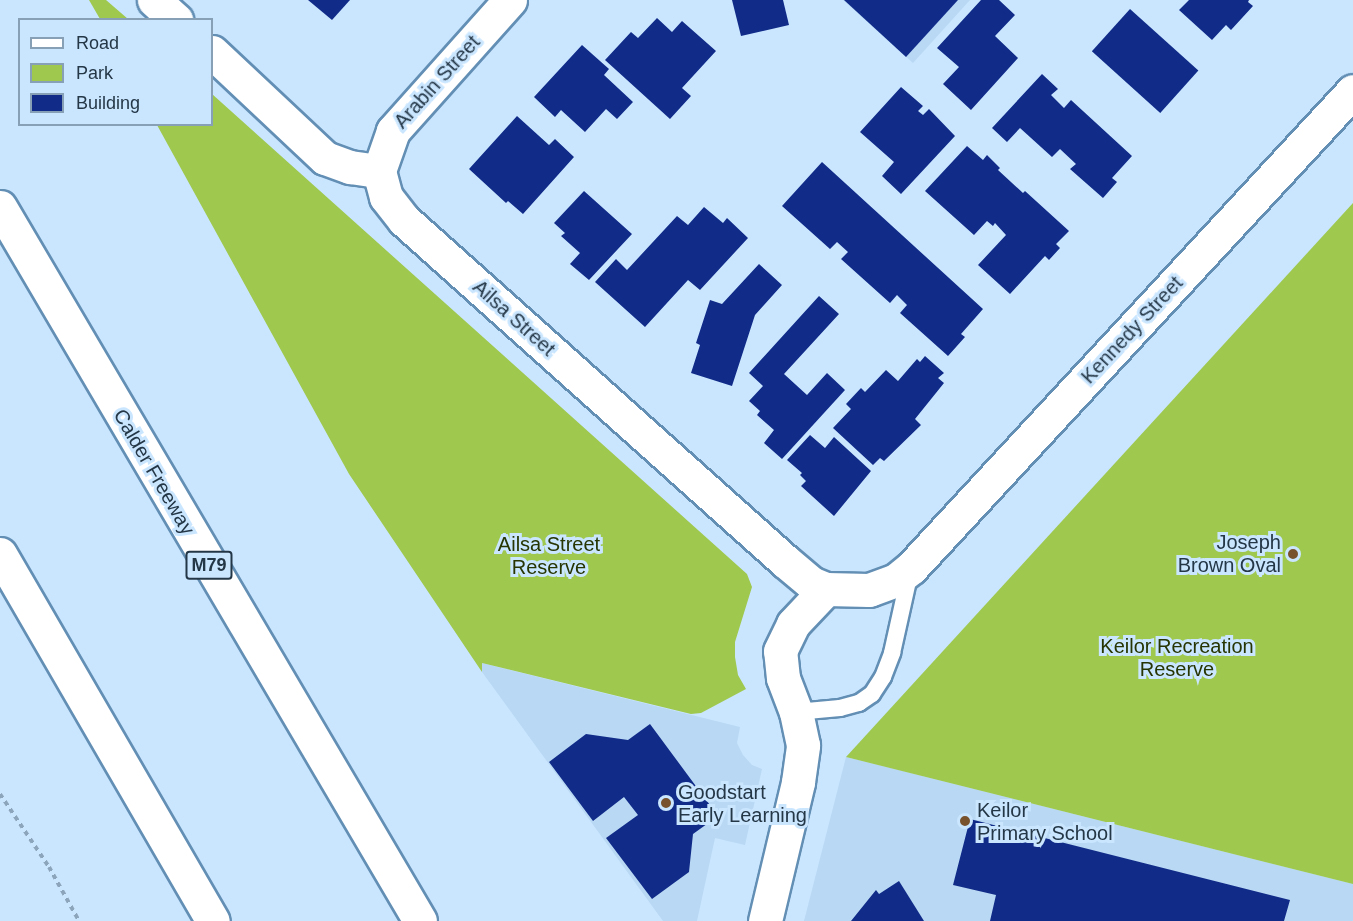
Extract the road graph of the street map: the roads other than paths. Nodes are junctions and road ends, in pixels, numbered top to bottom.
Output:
1 (154, 0) edge
2 (510, 0) edge
3 (174, 18) edge
4 (213, 53) edge
5 (1353, 91) edge
6 (379, 171) junction
7 (0, 207) edge
8 (0, 554) edge
9 (911, 568) junction
10 (826, 590) junction
11 (796, 712) junction
12 (213, 921) edge
13 (420, 921) edge
14 (765, 921) edge

1 - 3 main road
2 - 6 main road, Arabin Street
4 - 6 main road
5 - 9 main road, Kennedy Street
6 - 10 main road, Ailsa Street
7 - 13 main road, Calder Freeway / M79
8 - 12 main road
9 - 10 main road, Kennedy Street
9 - 11 lane
10 - 11 main road
11 - 14 main road

